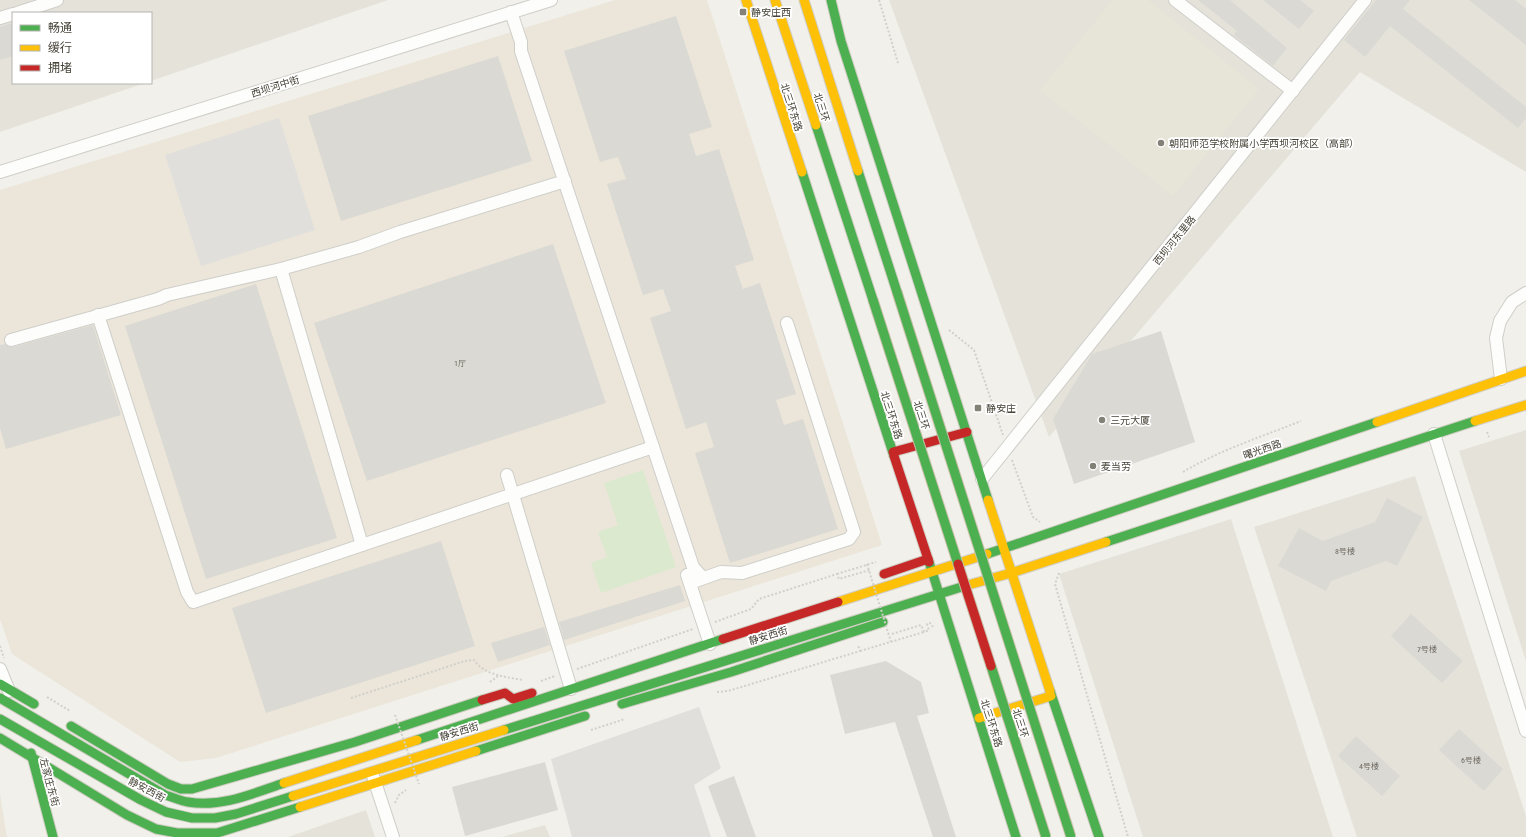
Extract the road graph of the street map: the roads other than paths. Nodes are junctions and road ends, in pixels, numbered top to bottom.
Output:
1 (57, 0) edge
2 (550, 0) edge
3 (746, 0) edge
4 (775, 0) edge
5 (804, 0) edge
6 (811, 0) edge
7 (831, 0) edge
8 (1175, 0) edge
9 (1365, 0) edge
10 (20, 12) edge
11 (511, 12) junction
12 (12, 14) edge
13 (0, 18) edge
14 (772, 19) dead end
15 (813, 30) junction
16 (793, 50) junction
17 (1292, 91) junction
18 (0, 172) edge
19 (565, 181) junction
20 (281, 269) junction
21 (1526, 293) edge
22 (98, 315) junction
23 (787, 323) dead end
24 (11, 340) dead end
25 (1526, 371) edge
26 (1501, 379) junction
27 (1526, 405) edge
28 (967, 432) junction
29 (1434, 434) junction
30 (653, 447) junction
31 (893, 452) junction
32 (507, 475) dead end
33 (982, 479) junction
34 (513, 494) junction
35 (362, 545) junction
36 (1004, 549) junction
37 (928, 559) junction
38 (931, 571) junction
39 (876, 572) road end
40 (1011, 573) junction
41 (703, 578) junction
42 (939, 593) junction
43 (889, 620) dead end
44 (707, 634) junction
45 (2, 664) edge
46 (598, 671) dead end
47 (689, 671) junction
48 (731, 672) junction
49 (569, 681) junction
50 (4, 686) edge
51 (1051, 696) junction
52 (0, 698) edge
53 (14, 705) junction
54 (615, 706) dead end
55 (42, 708) dead end
56 (592, 713) dead end
57 (978, 718) junction
58 (0, 719) edge
59 (62, 720) dead end
60 (1526, 731) edge
61 (26, 733) junction
62 (0, 738) edge
63 (32, 759) junction
64 (371, 771) junction
65 (375, 783) junction
66 (53, 837) edge
67 (393, 837) edge
68 (1016, 837) edge
69 (1046, 837) edge
70 (1071, 837) edge
71 (1099, 837) edge

1 - 10 street
2 - 11 street, 西坝河中街
3 - 31 main road, 北三环东路
4 - 16 main road, 北三环
5 - 15 main road, 北三环
6 - 15 main road
7 - 28 main road
8 - 17 street
9 - 17 street, 西坝河东里路
11 - 18 street, 西坝河中街
11 - 19 street
12 - 13 street
14 - 16 main road
15 - 70 main road, 北三环, bridge
16 - 69 main road, 北三环, bridge
17 - 33 street, 西坝河东里路
19 - 20 street
19 - 30 street
20 - 22 street
20 - 35 street
21 - 26 street
22 - 24 street
22 - 35 street
23 - 41 street
25 - 26 main road, 曙光西路
26 - 36 main road, 曙光西路
27 - 29 main road
28 - 31 main road
28 - 33 main road
29 - 40 main road
29 - 60 street
30 - 34 street
30 - 41 street
31 - 37 main road, 北三环东路
32 - 34 street
33 - 36 main road
34 - 35 street
34 - 49 street
36 - 38 main road, 曙光西路
36 - 40 main road
37 - 38 main road, 北三环东路
37 - 39 main road
38 - 42 main road, 北三环东路
38 - 44 main road, 静安西街
40 - 42 main road, 静安西街
40 - 51 main road
41 - 44 street
42 - 47 main road, 静安西街
42 - 57 main road, 北三环东路
43 - 48 main road
44 - 49 main road, 静安西街
45 - 50 street
46 - 49 main road
47 - 48 main road
47 - 64 main road, 静安西街
48 - 54 main road
49 - 53 main road, 静安西街
49 - 59 main road
50 - 53 street
50 - 55 main road
51 - 57 main road
51 - 71 main road
52 - 53 main road, 静安西街
56 - 65 main road
57 - 68 main road, 北三环东路
58 - 61 main road, 静安西街
61 - 63 main road, 左家庄东街
61 - 64 main road, 静安西街
62 - 63 main road
63 - 65 main road
63 - 66 main road, 左家庄东街
64 - 65 street
65 - 67 street

